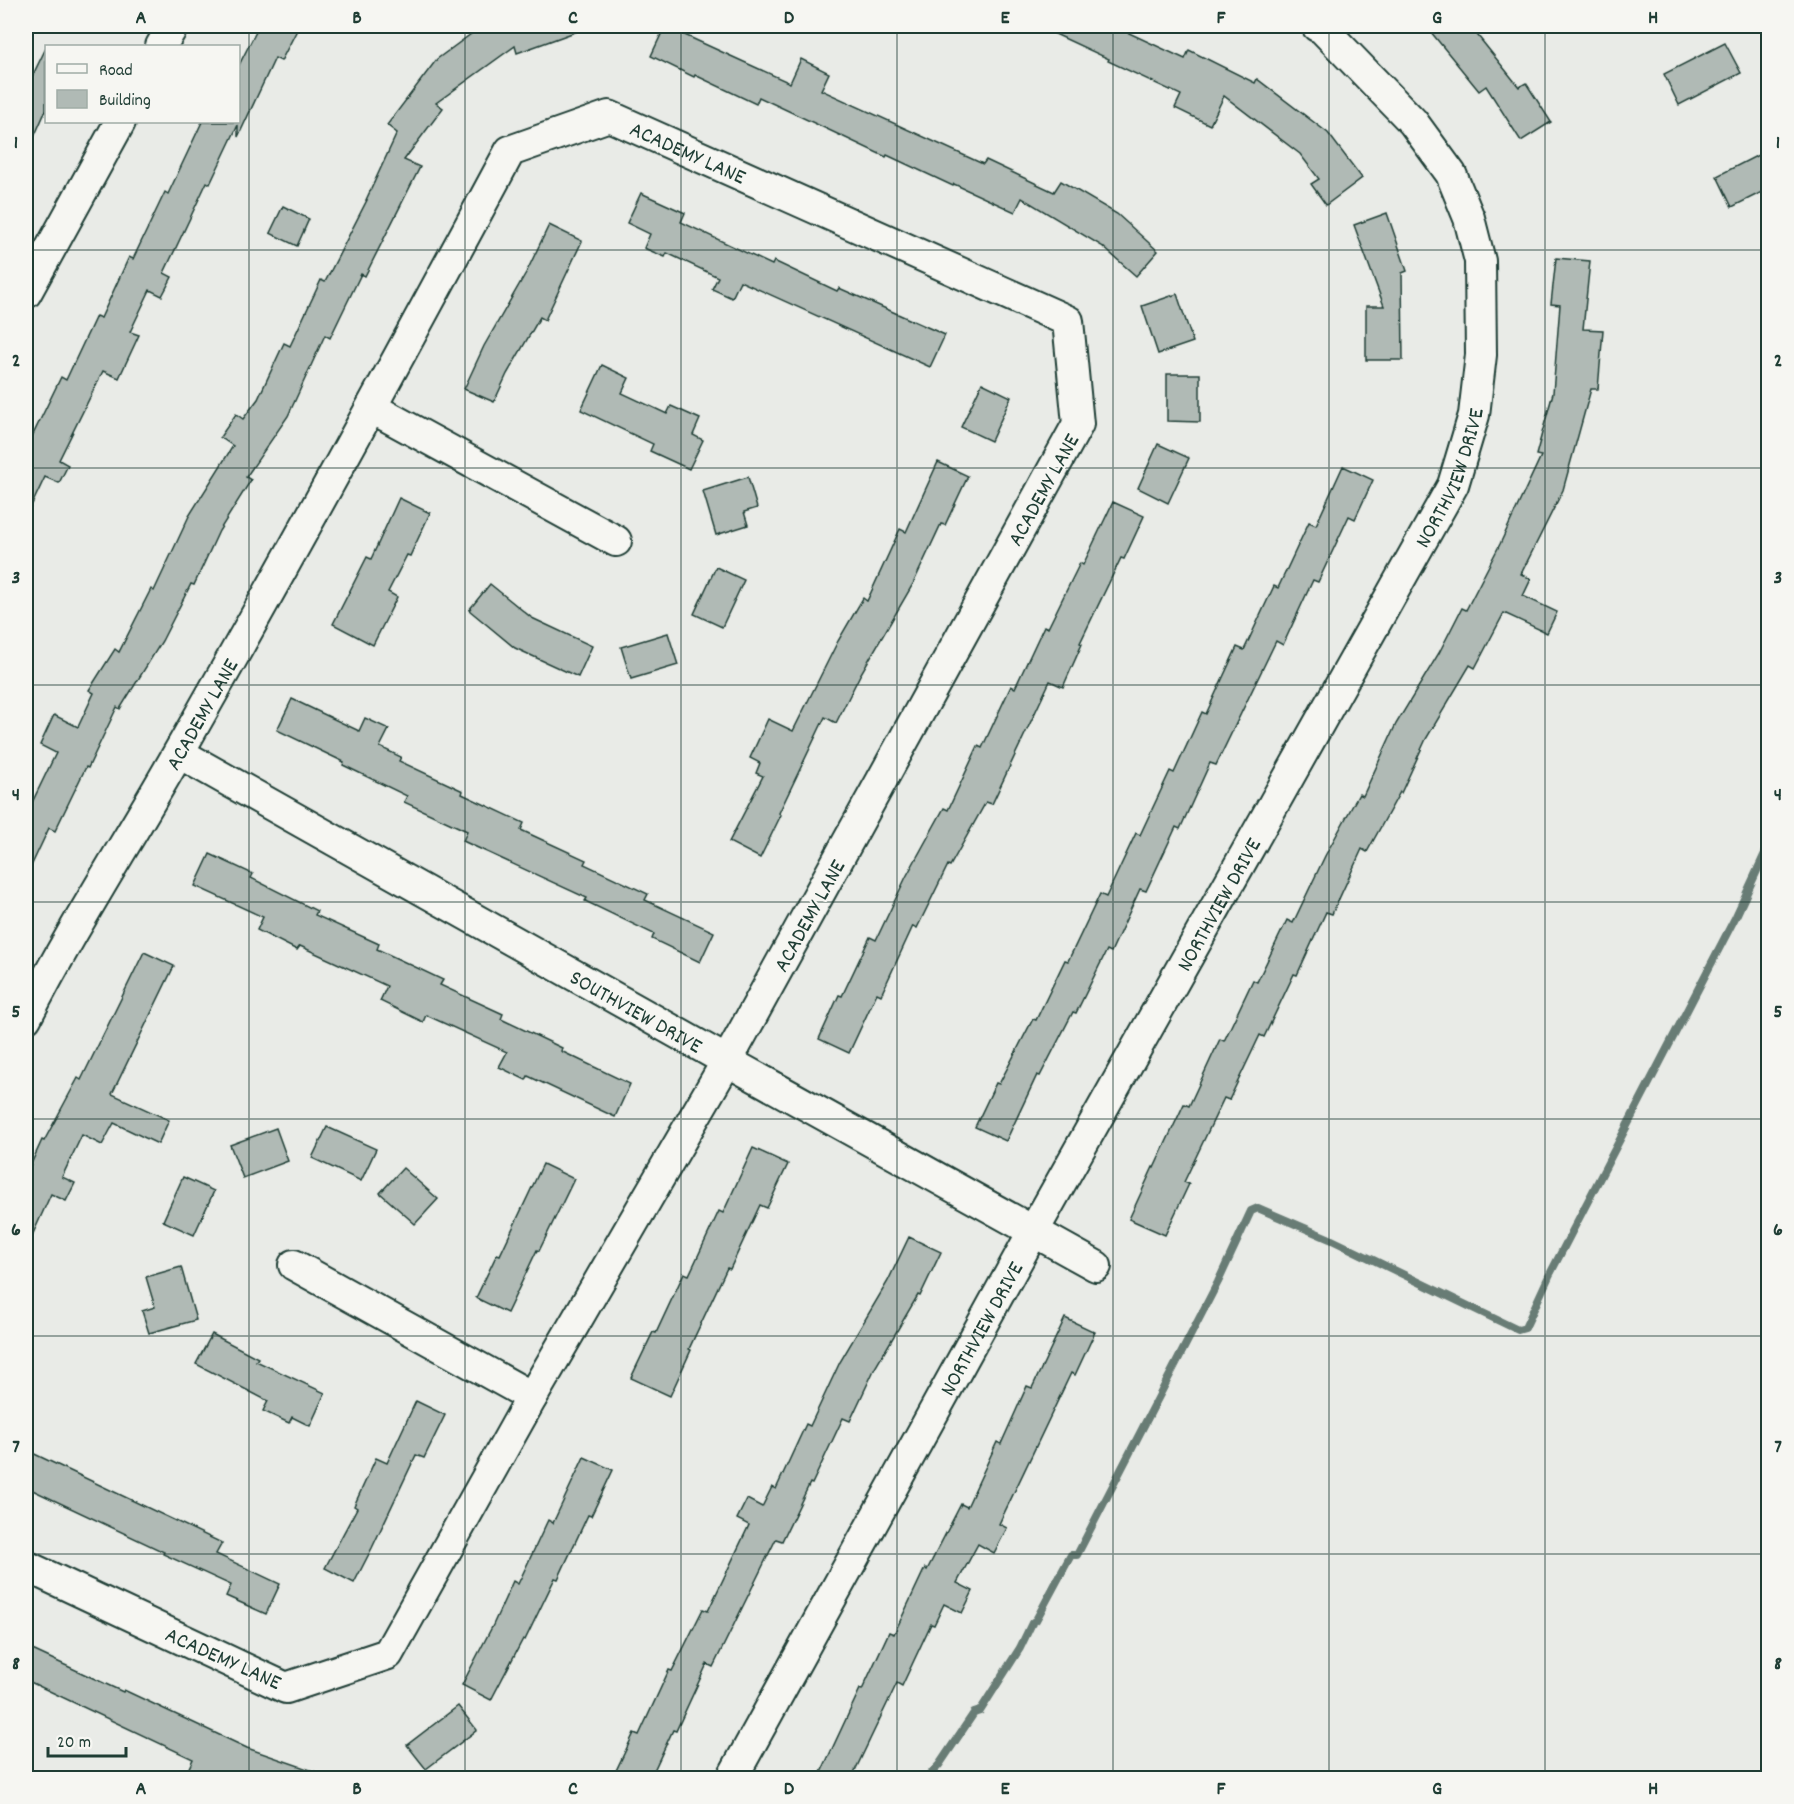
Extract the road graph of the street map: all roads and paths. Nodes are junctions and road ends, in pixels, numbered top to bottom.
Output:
1 (173, 26) edge
2 (1317, 26) edge
3 (162, 45) edge
4 (119, 123) edge
5 (26, 293) edge
6 (372, 408) junction
7 (616, 541) dead end
8 (179, 753) junction
9 (36, 969) edge
10 (26, 1018) edge
11 (727, 1061) junction
12 (1033, 1232) junction
13 (294, 1265) dead end
14 (1096, 1266) dead end
15 (532, 1397) junction
16 (26, 1566) edge
17 (732, 1779) edge

1 - 3 street
2 - 12 street, NORTHVIEW DRIVE
4 - 5 street
6 - 7 street
6 - 8 street, ACADEMY LANE
6 - 11 street, ACADEMY LANE
8 - 9 street, ACADEMY LANE
8 - 11 street, SOUTHVIEW DRIVE
9 - 10 street, ACADEMY LANE
11 - 12 street, SOUTHVIEW DRIVE
11 - 15 street, ACADEMY LANE
12 - 14 street, SOUTHVIEW DRIVE
12 - 17 street, NORTHVIEW DRIVE
13 - 15 street
15 - 16 street, ACADEMY LANE

